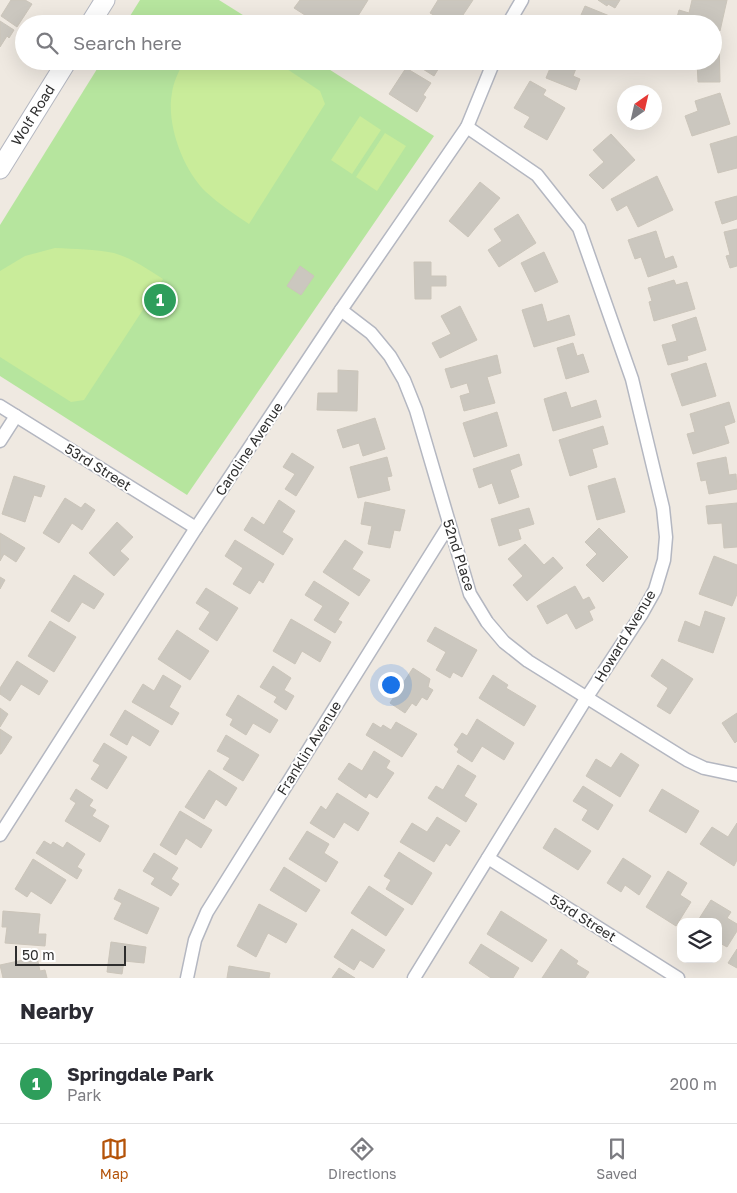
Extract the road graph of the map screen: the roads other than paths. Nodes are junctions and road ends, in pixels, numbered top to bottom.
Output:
1 (105, 0) edge
2 (522, 0) edge
3 (96, 15) edge
4 (513, 15) edge
5 (61, 70) edge
6 (490, 70) edge
7 (467, 127) junction
8 (0, 169) edge
9 (341, 310) junction
10 (0, 406) edge
11 (16, 416) junction
12 (0, 441) edge
13 (449, 525) junction
14 (196, 528) junction
15 (587, 697) junction
16 (737, 775) edge
17 (0, 835) edge
18 (488, 858) junction
19 (187, 978) edge
20 (414, 978) edge
21 (678, 978) edge

1 - 3 main road
2 - 4 street
5 - 8 main road, Wolf Road
6 - 7 street, Caroline Avenue
7 - 9 street, Caroline Avenue
7 - 15 street, Howard Avenue
9 - 13 street, 52nd Place
9 - 14 street, Caroline Avenue
10 - 11 street, 53rd Street
11 - 12 street
11 - 14 street, 53rd Street
13 - 15 street, 52nd Place
13 - 19 street, Franklin Avenue
14 - 17 street, Caroline Avenue
15 - 16 street, 52nd Place
15 - 18 street, Howard Avenue
18 - 20 street, Howard Avenue
18 - 21 street, 53rd Street

